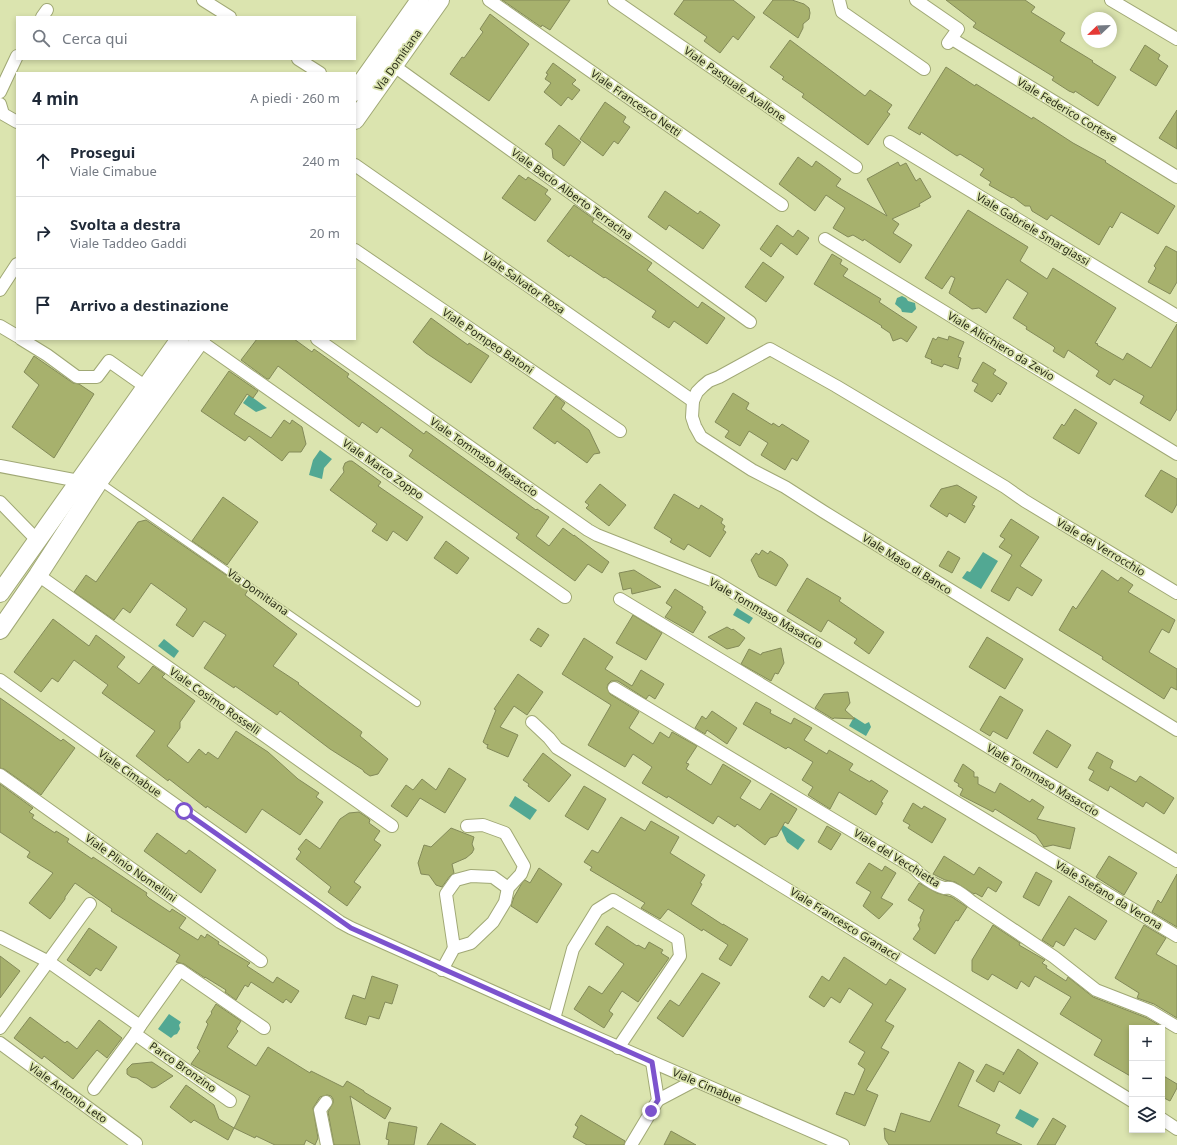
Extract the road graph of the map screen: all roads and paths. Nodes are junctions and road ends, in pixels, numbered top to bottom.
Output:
1 (203, 0) edge
2 (420, 0) edge
3 (440, 0) edge
4 (489, 0) edge
5 (614, 0) edge
6 (916, 0) edge
7 (1111, 0) edge
8 (838, 1) edge
9 (228, 16) edge
10 (1177, 39) edge
11 (16, 58) edge
12 (300, 60) edge
13 (394, 66) junction
14 (924, 69) dead end
15 (318, 72) edge
16 (356, 91) edge
17 (0, 92) edge
18 (0, 104) edge
19 (356, 119) edge
20 (16, 121) edge
21 (890, 142) dead end
22 (356, 166) edge
23 (856, 167) dead end
24 (1177, 177) edge
25 (782, 205) dead end
26 (825, 238) dead end
27 (356, 251) edge
28 (16, 266) edge
29 (0, 290) edge
30 (1177, 316) edge
31 (750, 322) dead end
32 (0, 326) edge
33 (16, 335) edge
34 (23, 340) edge
35 (179, 340) edge
36 (201, 340) edge
37 (318, 340) edge
38 (146, 387) junction
39 (693, 401) junction
40 (620, 431) dead end
41 (1177, 454) edge
42 (0, 466) edge
43 (79, 481) junction
44 (99, 482) junction
45 (0, 502) edge
46 (37, 540) junction
47 (38, 575) junction
48 (2, 587) edge
49 (1177, 593) edge
50 (566, 597) dead end
51 (620, 599) dead end
52 (0, 630) edge
53 (0, 680) edge
54 (614, 688) dead end
55 (417, 703) dead end
56 (532, 722) dead end
57 (1177, 730) edge
58 (0, 775) edge
59 (392, 826) dead end
60 (467, 826) dead end
61 (1177, 861) edge
62 (508, 888) junction
63 (90, 904) dead end
64 (1177, 936) edge
65 (0, 937) edge
66 (454, 948) junction
67 (261, 961) dead end
68 (49, 962) junction
69 (442, 970) junction
70 (554, 1019) junction
71 (1177, 1027) edge
72 (0, 1028) edge
73 (264, 1028) dead end
74 (137, 1030) junction
75 (0, 1043) edge
76 (618, 1048) junction
77 (652, 1062) junction
78 (694, 1081) junction
79 (94, 1089) dead end
80 (1129, 1099) edge
81 (658, 1100) junction
82 (230, 1101) dead end
83 (326, 1102) dead end
84 (1165, 1121) edge
85 (1177, 1129) edge
86 (828, 1142) edge
87 (136, 1143) dead end
88 (327, 1145) edge
89 (631, 1145) edge
90 (843, 1145) edge

1 - 9 street
2 - 16 main road, Via Domitiana
3 - 13 main road, Via Domitiana
4 - 25 street, Viale Francesco Netti
5 - 23 street, Viale Pasquale Avallone
6 - 24 street, Viale Federico Cortese
7 - 10 street
8 - 14 street
11 - 17 street
12 - 15 street
13 - 19 main road, Via Domitiana
13 - 31 street, Viale Bacio Alberto Terracina
18 - 20 street
21 - 30 street, Viale Gabriele Smargiassi
22 - 39 street, Viale Salvator Rosa
26 - 41 street, Viale Altichiero da Zevio
27 - 40 street, Viale Pompeo Batoni
28 - 29 street
32 - 33 street
34 - 38 street
35 - 38 main road
36 - 44 main road
36 - 50 street, Viale Marco Zoppo
37 - 61 street, Viale Tommaso Masaccio
38 - 43 main road
39 - 49 street, Viale del Verrocchio
39 - 57 street, Viale Maso di Banco
42 - 43 street
43 - 46 main road
44 - 47 main road
44 - 55 lane, Via Domitiana
45 - 46 street
46 - 48 main road
47 - 52 main road
47 - 59 street, Viale Cosimo Rosselli
51 - 64 street, Viale Stefano da Verona
53 - 69 street, Viale Cimabue
54 - 71 street, Viale del Vecchietta
56 - 80 street, Viale Francesco Granacci
58 - 67 street, Viale Plinio Nomellini
60 - 62 street
62 - 66 street
62 - 66 street
63 - 68 street
65 - 68 street, Parco Bronzino
66 - 69 street
68 - 72 street
68 - 74 street, Parco Bronzino
69 - 70 street, Viale Cimabue
70 - 76 street, Viale Cimabue
70 - 76 street
73 - 74 street
74 - 79 street
74 - 82 street, Parco Bronzino
75 - 87 street, Viale Antonio Leto
76 - 77 street, Viale Cimabue
77 - 78 street, Viale Cimabue
77 - 81 street
78 - 81 street
78 - 86 street, Viale Cimabue
81 - 89 street
83 - 88 street
84 - 85 street
86 - 90 street, Viale Cimabue

